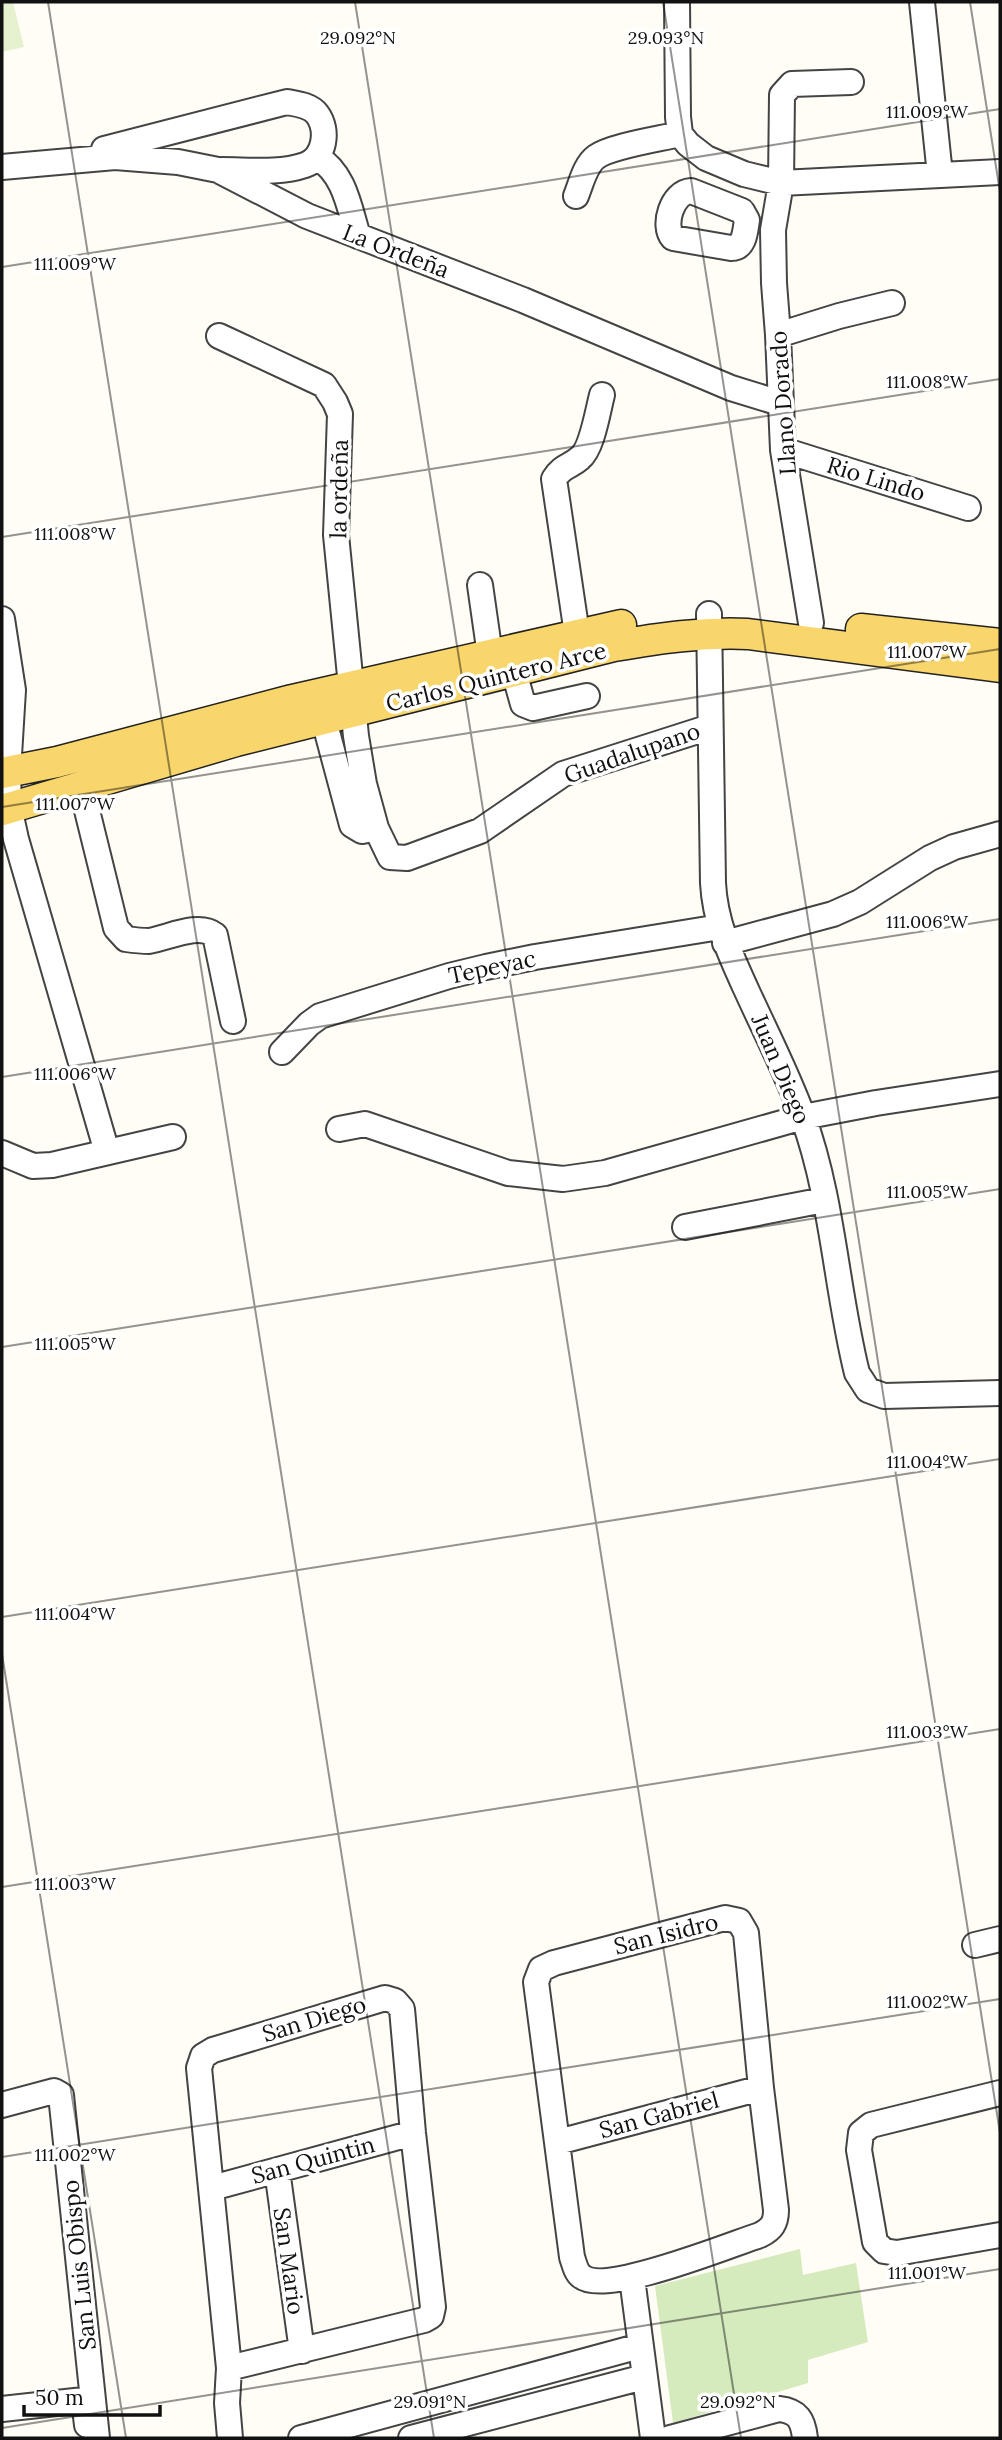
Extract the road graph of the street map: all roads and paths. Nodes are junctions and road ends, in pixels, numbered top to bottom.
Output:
1 (677, 2) edge
2 (922, 2) edge
3 (851, 82) dead end
4 (680, 134) junction
5 (317, 158) junction
6 (51, 162) junction
7 (2, 167) edge
8 (218, 170) junction
9 (1000, 172) edge
10 (940, 175) junction
11 (781, 183) junction
12 (576, 196) dead end
13 (746, 226) dead end
14 (773, 230) junction
15 (358, 236) junction
16 (891, 303) dead end
17 (778, 335) junction
18 (219, 336) dead end
19 (602, 395) dead end
20 (780, 403) junction
21 (783, 450) junction
22 (968, 508) dead end
23 (480, 585) dead end
24 (2, 619) edge
25 (811, 623) junction
26 (709, 624) junction
27 (577, 634) junction
28 (1000, 644) edge
29 (490, 654) junction
30 (1000, 661) edge
31 (1000, 666) edge
32 (514, 672) junction
33 (587, 696) dead end
34 (338, 703) junction
35 (710, 727) junction
36 (5, 773) edge
37 (81, 786) junction
38 (5, 808) edge
39 (376, 828) joint
40 (1000, 834) edge
41 (722, 935) junction
42 (233, 1021) dead end
43 (282, 1052) dead end
44 (1000, 1084) edge
45 (803, 1117) junction
46 (339, 1129) dead end
47 (173, 1138) dead end
48 (107, 1152) junction
49 (2, 1153) edge
50 (824, 1200) junction
51 (685, 1227) dead end
52 (1000, 1394) edge
53 (1000, 1939) edge
54 (975, 1945) dead end
55 (761, 2088) junction
56 (1000, 2093) edge
57 (2, 2105) edge
58 (413, 2133) junction
59 (558, 2141) junction
60 (277, 2170) junction
61 (212, 2188) junction
62 (1000, 2235) edge
63 (632, 2278) junction
64 (640, 2346) junction
65 (302, 2351) junction
66 (235, 2367) junction
67 (543, 2372) junction
68 (644, 2377) junction
69 (550, 2402) junction
70 (2, 2409) edge
71 (89, 2438) edge
72 (97, 2438) edge
73 (230, 2438) edge
74 (242, 2438) edge
75 (301, 2438) edge
76 (411, 2438) edge
77 (653, 2438) edge
78 (670, 2438) edge
79 (805, 2438) edge

1 - 4 street
2 - 10 street
3 - 11 street, Llano Dorado
4 - 11 street
4 - 12 street
5 - 6 street
5 - 8 street
5 - 15 street
6 - 7 street, La Ordeña
6 - 8 street, La Ordeña
8 - 15 street, La Ordeña
9 - 10 street
10 - 11 street
11 - 14 street, Llano Dorado
13 - 14 street
14 - 17 street, Llano Dorado
15 - 20 street, La Ordeña
16 - 17 street
17 - 20 street, Llano Dorado
18 - 34 street, la ordeña
19 - 27 street
20 - 21 street, Llano Dorado
21 - 22 street, Rio Lindo
21 - 25 street, Llano Dorado
23 - 29 street
24 - 36 street
25 - 26 main road, Carlos Quintero Arce
25 - 28 main road, Carlos Quintero Arce
26 - 27 main road, Carlos Quintero Arce
26 - 31 main road, Carlos Quintero Arce
26 - 32 main road, Carlos Quintero Arce
26 - 35 street, Juan Diego
27 - 29 main road, Carlos Quintero Arce
29 - 34 main road, Carlos Quintero Arce
30 - 31 main road
32 - 33 street
32 - 34 main road, Carlos Quintero Arce
34 - 36 main road, Carlos Quintero Arce
34 - 37 main road, Carlos Quintero Arce
34 - 39 street, la ordeña
35 - 39 street, Guadalupano
35 - 41 street, Juan Diego
36 - 38 street
37 - 38 main road, Carlos Quintero Arce
37 - 42 street
38 - 48 street
40 - 41 street, Tepeyac
41 - 43 street, Tepeyac
41 - 45 street, Juan Diego
44 - 45 street
45 - 46 street
45 - 50 street, Juan Diego
47 - 48 street
48 - 49 street
50 - 51 street
50 - 52 street, Juan Diego
53 - 54 street
55 - 59 street, San Gabriel
55 - 59 street, San Isidro
55 - 63 street, San Isidro
56 - 62 street
57 - 72 street, San Luis Obispo
58 - 60 street, San Quintin
58 - 61 street, San Diego
58 - 65 street, San Diego
59 - 63 street, San Isidro
60 - 61 street, San Quintin
60 - 65 street, San Mario
61 - 66 street, San Diego
63 - 64 street
64 - 67 street
64 - 68 street
65 - 66 street, San Diego
66 - 73 street, San Diego
66 - 74 street, San Diego
67 - 69 street
67 - 75 street
68 - 69 street
68 - 77 street
69 - 76 street
70 - 71 street
78 - 79 street

